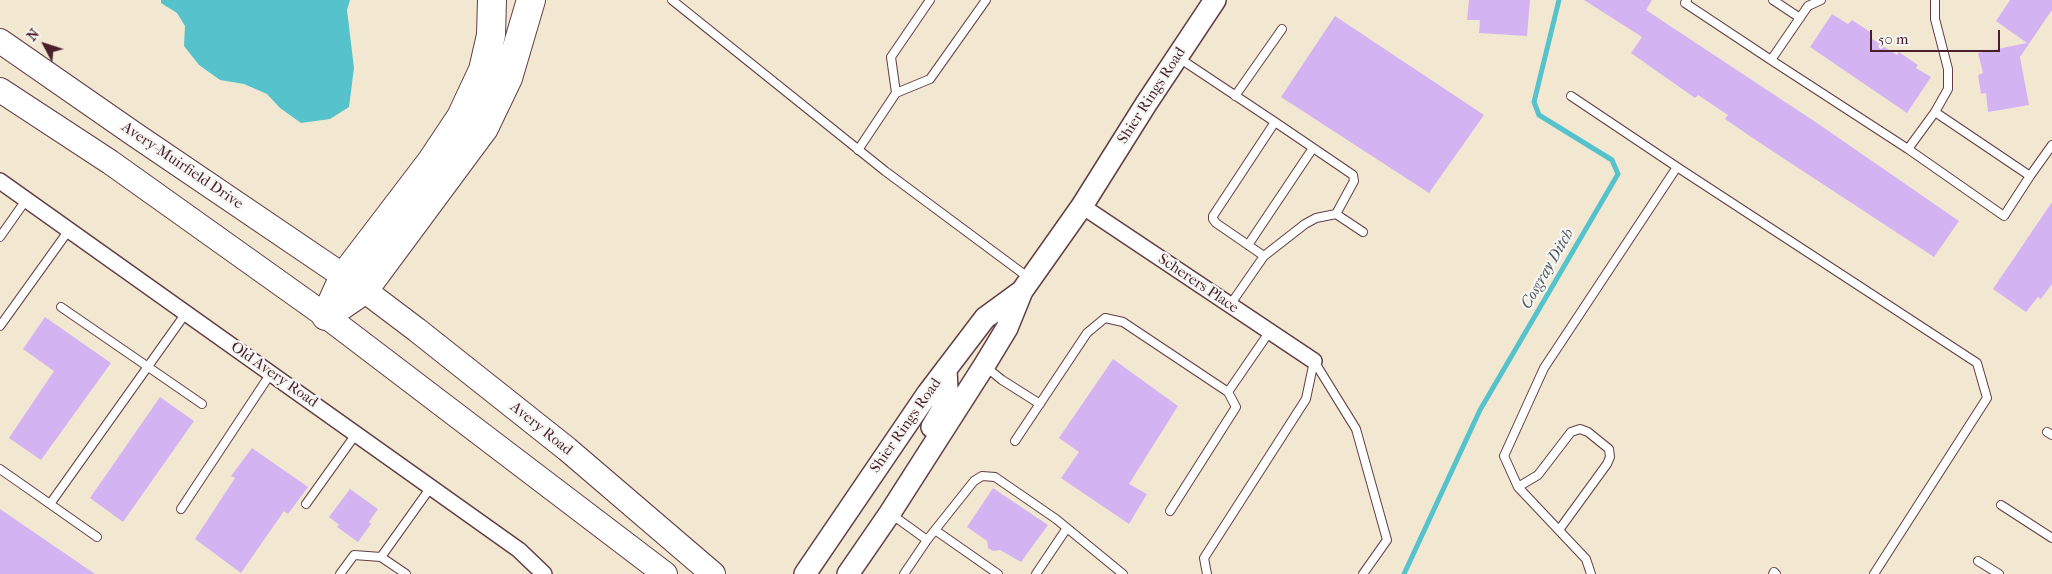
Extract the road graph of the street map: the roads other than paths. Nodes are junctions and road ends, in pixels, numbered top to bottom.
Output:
1 (492, 0) edge
2 (531, 0) edge
3 (672, 0) edge
4 (930, 0) edge
5 (986, 0) edge
6 (1215, 0) edge
7 (1687, 0) edge
8 (1772, 0) edge
9 (1821, 0) edge
10 (1935, 0) edge
11 (1800, 18) junction
12 (1282, 29) dead end
13 (0, 41) edge
14 (1177, 57) junction
15 (1771, 60) junction
16 (1, 91) edge
17 (896, 93) junction
18 (1235, 96) junction
19 (1571, 96) dead end
20 (1935, 112) junction
21 (1274, 122) junction
22 (2052, 145) edge
23 (1313, 148) junction
24 (1908, 149) junction
25 (858, 150) junction
26 (1677, 167) junction
27 (2030, 176) junction
28 (0, 181) edge
29 (26, 200) junction
30 (1082, 206) junction
31 (1336, 214) junction
32 (69, 230) junction
33 (1363, 232) dead end
34 (0, 236) edge
35 (1248, 245) junction
36 (1264, 256) junction
37 (354, 283) junction
38 (1027, 285) junction
39 (1230, 305) junction
40 (61, 307) dead end
41 (186, 313) junction
42 (326, 316) junction
43 (0, 326) edge
44 (1270, 332) junction
45 (1314, 361) junction
46 (984, 366) junction
47 (148, 367) junction
48 (946, 369) junction
49 (271, 373) junction
50 (1228, 392) junction
51 (202, 404) dead end
52 (1040, 404) junction
53 (356, 434) junction
54 (1015, 441) dead end
55 (0, 469) edge
56 (431, 487) junction
57 (1518, 488) junction
58 (50, 504) junction
59 (306, 504) dead end
60 (2000, 505) dead end
61 (180, 509) dead end
62 (886, 511) junction
63 (1170, 511) dead end
64 (1067, 528) junction
65 (935, 530) junction
66 (1559, 530) junction
67 (97, 537) dead end
68 (2052, 538) edge
69 (927, 540) junction
70 (381, 557) junction
71 (1978, 561) dead end
72 (394, 566) junction
73 (340, 574) edge
74 (388, 574) edge
75 (406, 574) edge
76 (544, 574) edge
77 (665, 574) edge
78 (713, 574) edge
79 (805, 574) edge
80 (837, 574) edge
81 (848, 574) edge
82 (904, 574) edge
83 (998, 574) edge
84 (1036, 574) edge
85 (1123, 574) edge
86 (1207, 574) edge
87 (1364, 574) edge
88 (1591, 574) edge
89 (1874, 574) edge
90 (1999, 574) edge

1 - 37 highway
2 - 37 highway
3 - 25 lane
4 - 17 lane
5 - 17 lane
6 - 14 main road, Shier Rings Road
7 - 15 lane
8 - 11 lane
9 - 11 lane
10 - 20 lane
11 - 15 lane
12 - 18 lane
13 - 37 main road, Avery-Muirfield Drive
14 - 18 lane
14 - 30 main road, Shier Rings Road
15 - 24 lane
16 - 42 main road
17 - 25 lane
18 - 21 lane
19 - 26 lane
20 - 24 lane
20 - 27 lane
21 - 23 lane
21 - 35 lane
22 - 27 lane
23 - 31 lane
23 - 35 lane
24 - 27 lane
25 - 38 lane
26 - 57 lane
26 - 89 lane
28 - 29 street, Old Avery Road
29 - 32 street, Old Avery Road
29 - 34 lane
30 - 38 main road, Shier Rings Road
30 - 39 street, Scherers Place
31 - 33 lane
31 - 36 lane
32 - 41 street, Old Avery Road
32 - 43 lane
35 - 36 lane
36 - 39 lane
37 - 42 highway
37 - 78 main road, Avery Road
38 - 46 main road, Shier Rings Road
38 - 48 main road, Shier Rings Road
39 - 44 street, Scherers Place
40 - 47 lane
41 - 47 lane
41 - 49 street, Old Avery Road
42 - 77 main road
44 - 45 street, Scherers Place
44 - 50 lane
45 - 86 lane
45 - 87 lane
46 - 52 lane
46 - 62 main road, Shier Rings Road
47 - 51 lane
47 - 58 lane
48 - 62 main road
48 - 79 main road, Shier Rings Road
49 - 53 street, Old Avery Road
49 - 61 lane
50 - 52 lane
50 - 63 lane
52 - 54 lane
53 - 56 street, Old Avery Road
53 - 59 lane
55 - 58 lane
56 - 70 lane
56 - 76 street, Old Avery Road
57 - 66 lane
57 - 66 lane
58 - 67 lane
60 - 68 lane
62 - 69 lane
62 - 80 main road
62 - 81 main road, Shier Rings Road
64 - 65 lane
64 - 84 lane
64 - 85 lane
65 - 69 lane
65 - 83 lane
66 - 88 lane
69 - 82 lane
70 - 72 lane
70 - 73 lane
71 - 90 lane
72 - 74 lane
72 - 75 lane

